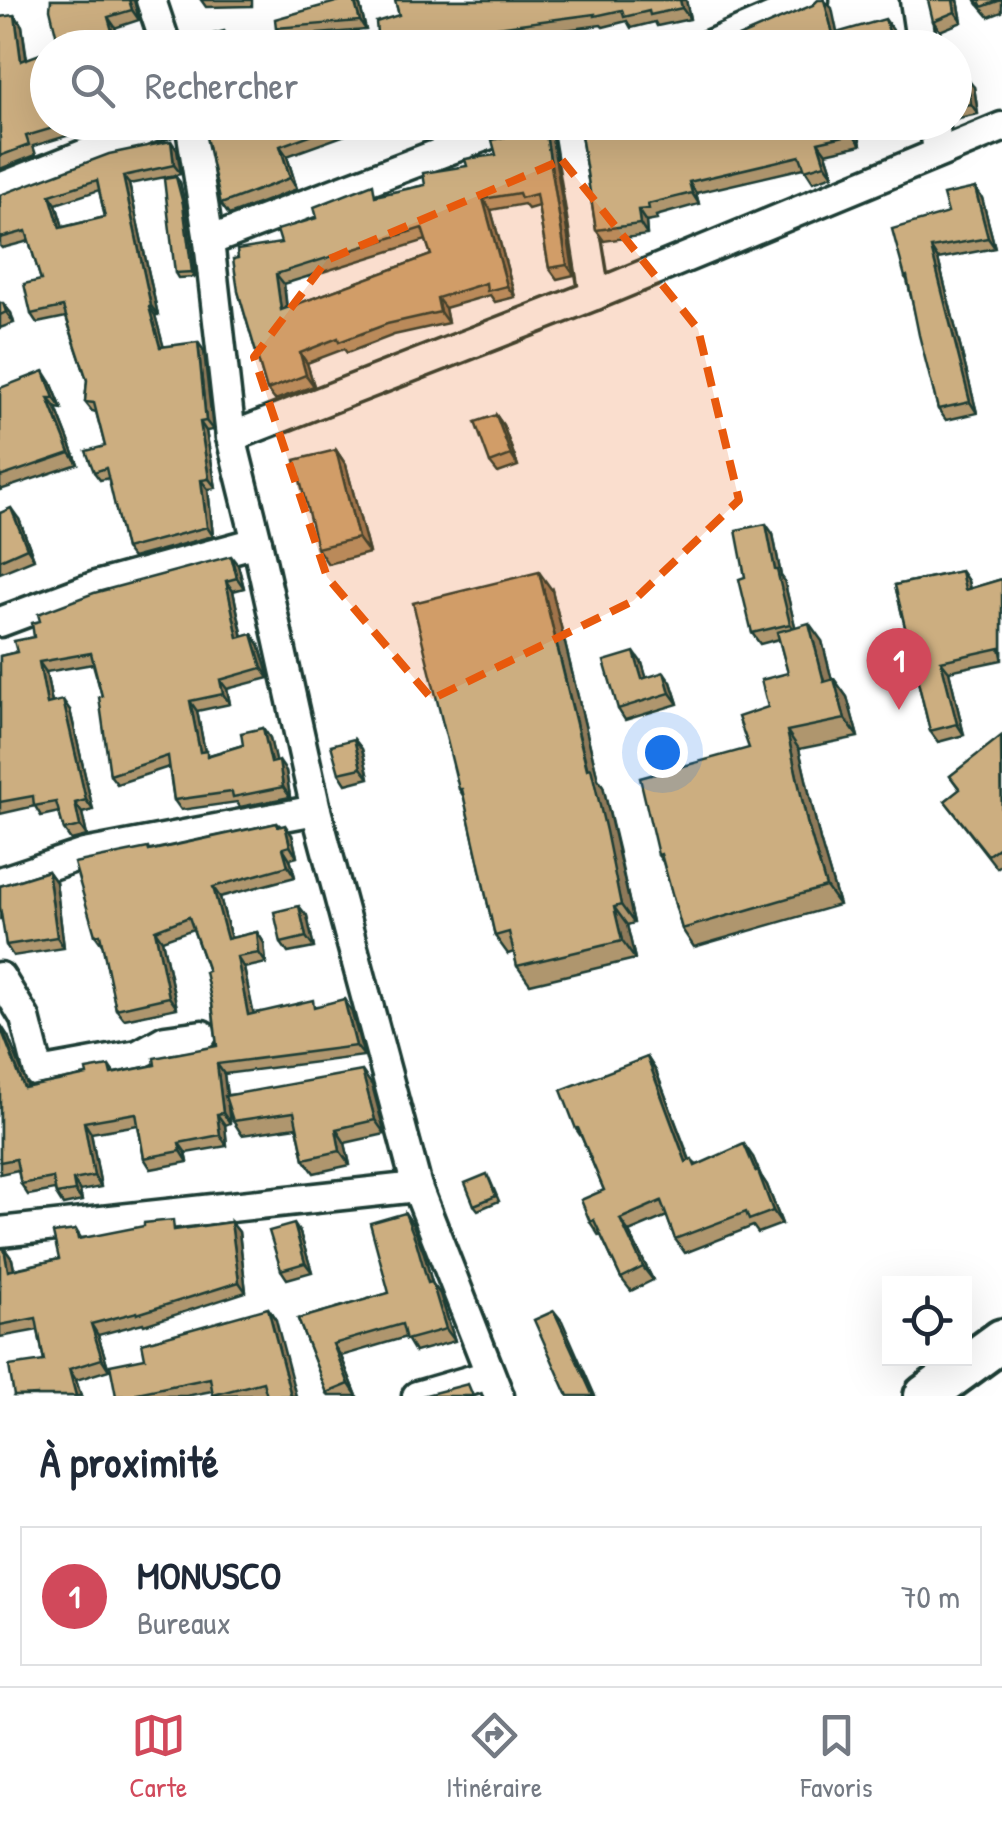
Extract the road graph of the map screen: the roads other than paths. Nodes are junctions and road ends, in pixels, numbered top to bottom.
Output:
1 (151, 0) edge
2 (814, 0) edge
3 (915, 0) edge
4 (161, 30) edge
5 (744, 30) edge
6 (919, 30) edge
7 (1002, 127) edge
8 (972, 139) edge
9 (121, 140) edge
10 (193, 140) edge
11 (475, 140) edge
12 (570, 140) edge
13 (936, 140) edge
14 (969, 140) edge
15 (938, 152) junction
16 (0, 188) edge
17 (209, 241) junction
18 (595, 295) junction
19 (231, 437) junction
20 (258, 542) junction
21 (0, 622) edge
22 (316, 810) junction
23 (0, 882) edge
24 (0, 976) edge
25 (202, 1035) dead end
26 (417, 1186) junction
27 (0, 1232) edge
28 (1002, 1340) edge
29 (494, 1386) edge
30 (417, 1396) edge
31 (926, 1396) edge

1 - 4 street
2 - 5 street
3 - 6 street
7 - 8 street
9 - 16 street
10 - 17 street
11 - 17 street
12 - 18 street
13 - 15 street
14 - 15 street
15 - 18 street
17 - 19 street
18 - 19 street
19 - 20 street
20 - 21 street
20 - 22 street
22 - 23 street
22 - 26 street
24 - 25 street
26 - 27 street
26 - 29 street
28 - 31 main road
29 - 30 street

